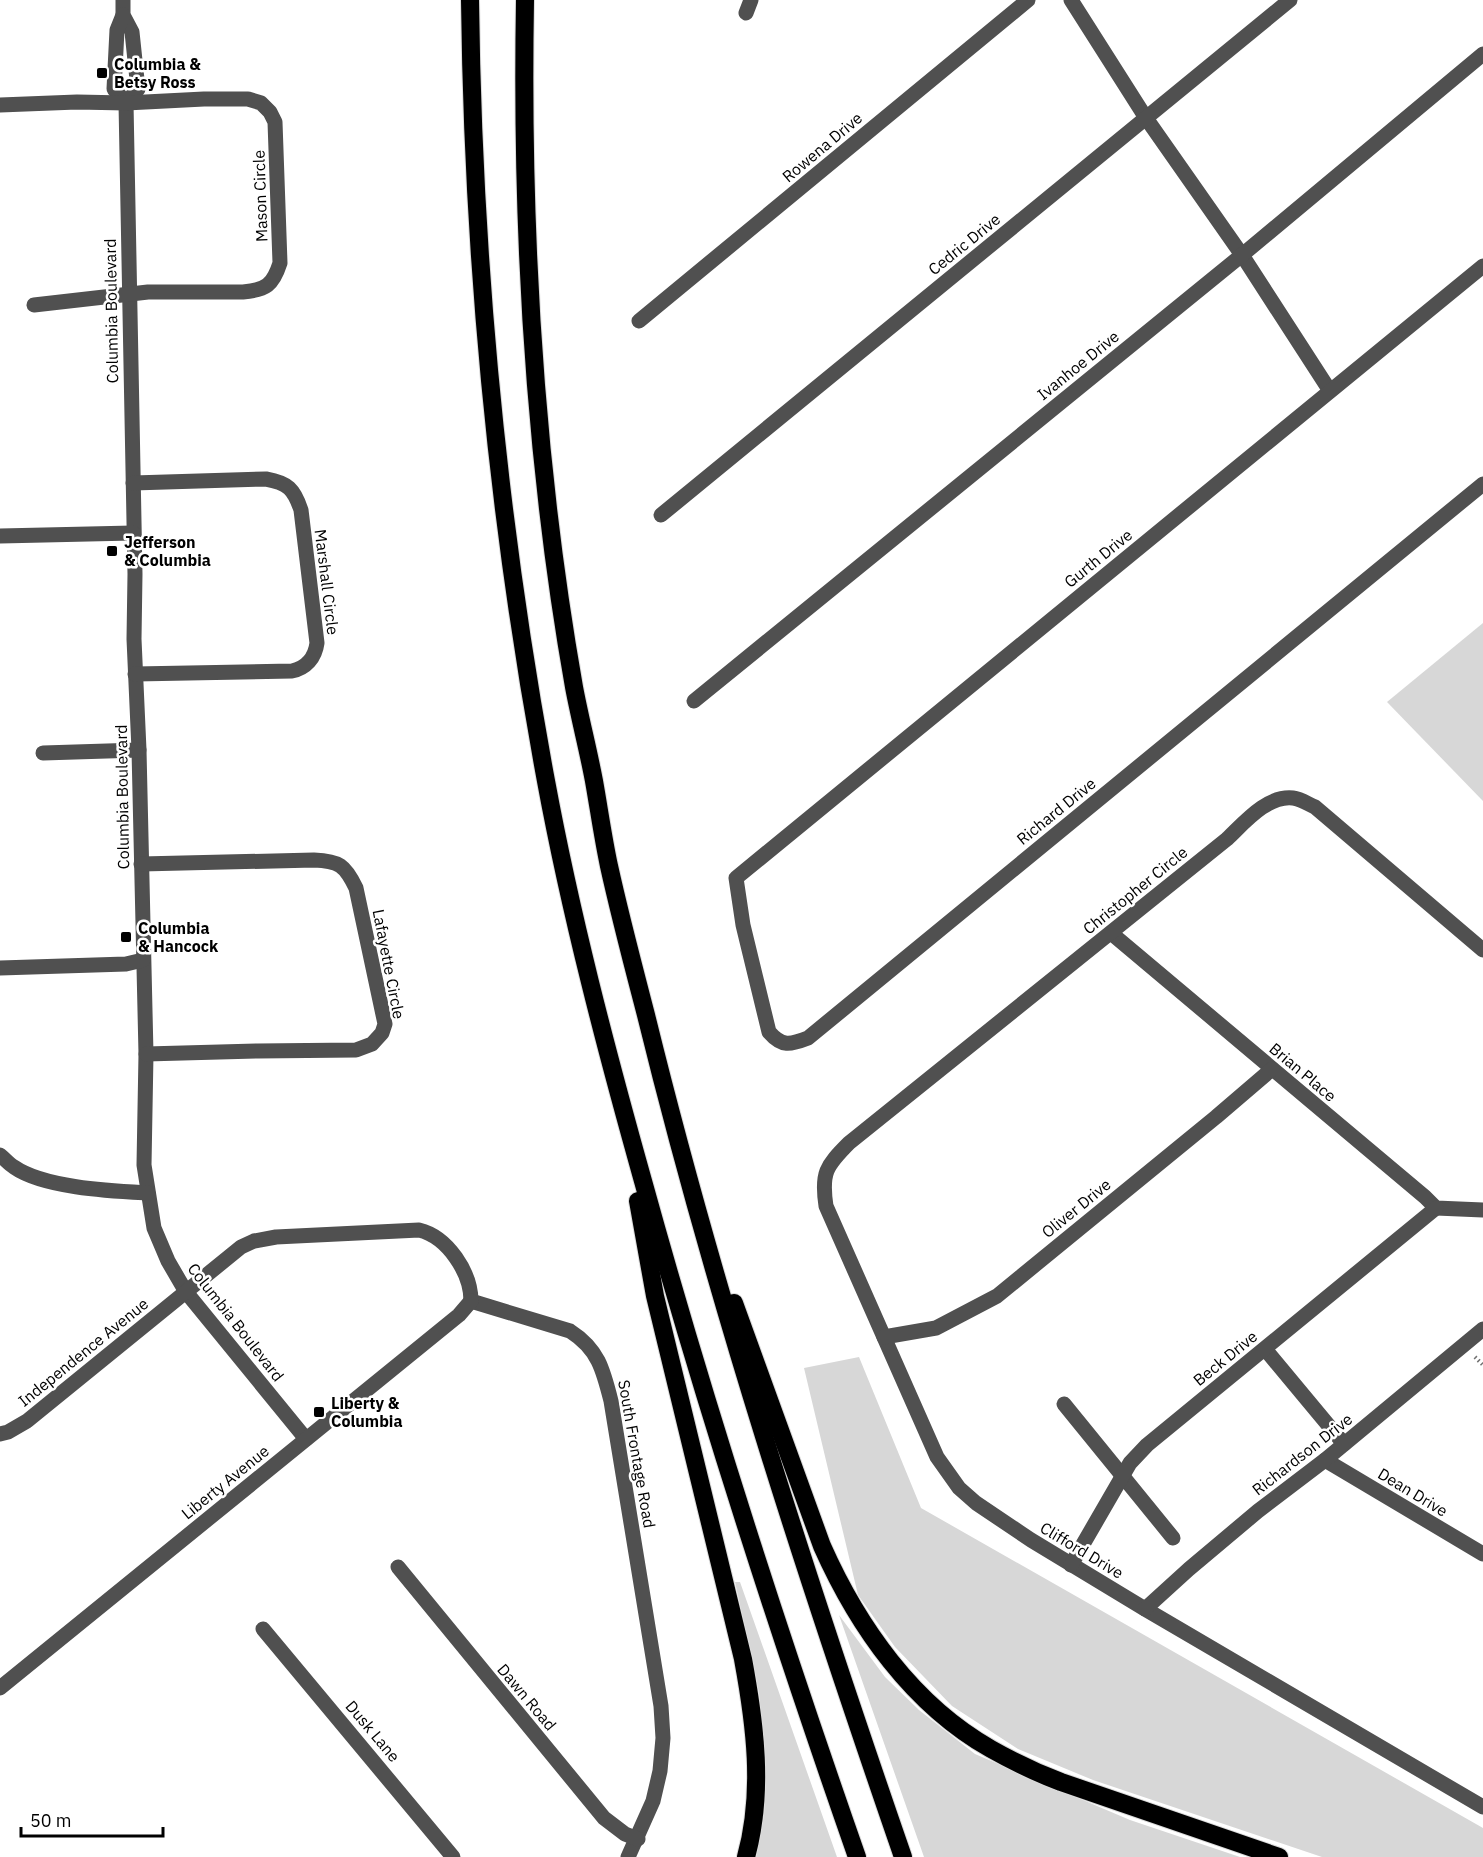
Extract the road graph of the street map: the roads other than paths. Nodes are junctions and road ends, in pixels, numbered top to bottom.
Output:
1 (470, 0) edge
2 (525, 0) edge
3 (1028, 0) edge
4 (1071, 0) edge
5 (1290, 0) edge
6 (123, 8) edge
7 (1483, 54) edge
8 (126, 103) junction
9 (0, 105) edge
10 (1146, 118) junction
11 (1242, 255) junction
12 (1483, 266) edge
13 (130, 295) junction
14 (34, 305) dead end
15 (639, 321) dead end
16 (1330, 391) junction
17 (133, 483) junction
18 (1483, 484) edge
19 (661, 515) dead end
20 (133, 533) junction
21 (0, 536) edge
22 (135, 674) junction
23 (694, 701) dead end
24 (139, 750) junction
25 (43, 753) dead end
26 (141, 864) junction
27 (736, 878) joint
28 (1111, 933) junction
29 (1483, 950) edge
30 (143, 960) junction
31 (0, 968) edge
32 (146, 1054) junction
33 (1272, 1069) junction
34 (625, 1116) junction
35 (678, 1148) junction
36 (0, 1155) edge
37 (825, 1180) joint
38 (148, 1193) junction
39 (1436, 1208) junction
40 (1483, 1210) edge
41 (186, 1292) junction
42 (471, 1301) junction
43 (1483, 1329) edge
44 (884, 1337) junction
45 (1265, 1348) junction
46 (1064, 1404) dead end
47 (0, 1434) edge
48 (306, 1439) junction
49 (1344, 1444) junction
50 (1325, 1460) junction
51 (1122, 1476) junction
52 (1173, 1538) dead end
53 (1483, 1554) edge
54 (1071, 1565) junction
55 (398, 1568) dead end
56 (1145, 1609) junction
57 (263, 1629) dead end
58 (0, 1688) edge
59 (1483, 1806) edge
60 (638, 1839) junction
61 (453, 1857) edge
62 (628, 1857) edge
63 (746, 1857) edge
64 (857, 1857) edge
65 (903, 1857) edge
66 (1279, 1857) edge

1 - 34 highway
2 - 35 highway
3 - 15 street, Rowena Drive
4 - 10 street
5 - 10 street, Cedric Drive
6 - 8 street, Columbia Boulevard
6 - 8 street, Columbia Boulevard
7 - 11 street, Ivanhoe Drive
8 - 9 street
8 - 13 street, Columbia Boulevard
8 - 13 street, Mason Circle
10 - 11 street
10 - 19 street, Cedric Drive
11 - 16 street
11 - 23 street, Ivanhoe Drive
12 - 16 street, Gurth Drive
13 - 14 street
13 - 17 street, Columbia Boulevard
16 - 27 street, Gurth Drive
17 - 20 street, Columbia Boulevard
17 - 22 street, Marshall Circle
18 - 27 street, Richard Drive
20 - 21 street
20 - 22 street, Columbia Boulevard
22 - 24 street, Columbia Boulevard
24 - 25 street
24 - 26 street, Columbia Boulevard
26 - 30 street, Columbia Boulevard
26 - 32 street, Lafayette Circle
28 - 29 street, Christopher Circle
28 - 33 street, Brian Place
28 - 37 street, Christopher Circle
30 - 31 street
30 - 32 street, Columbia Boulevard
32 - 38 street, Columbia Boulevard
33 - 39 street, Brian Place
33 - 44 street, Oliver Drive
34 - 63 highway
34 - 64 highway
35 - 65 highway
35 - 66 highway
36 - 38 street
37 - 44 street, Clifford Drive
38 - 41 street, Columbia Boulevard
39 - 40 street
39 - 45 street, Beck Drive
41 - 42 street
41 - 47 street, Independence Avenue
41 - 48 street, Columbia Boulevard
42 - 48 street, Liberty Avenue
42 - 60 street, South Frontage Road
43 - 49 street, Richardson Drive
44 - 54 street, Clifford Drive
45 - 49 street
45 - 51 street, Beck Drive
46 - 51 street
48 - 58 street, Liberty Avenue
49 - 50 street, Richardson Drive
50 - 53 street, Dean Drive
50 - 56 street, Richardson Drive
51 - 52 street
51 - 54 street, Beck Drive
54 - 56 street, Clifford Drive
55 - 60 street, Dawn Road
56 - 59 street, Clifford Drive
57 - 61 street, Dusk Lane
60 - 62 street, South Frontage Road

